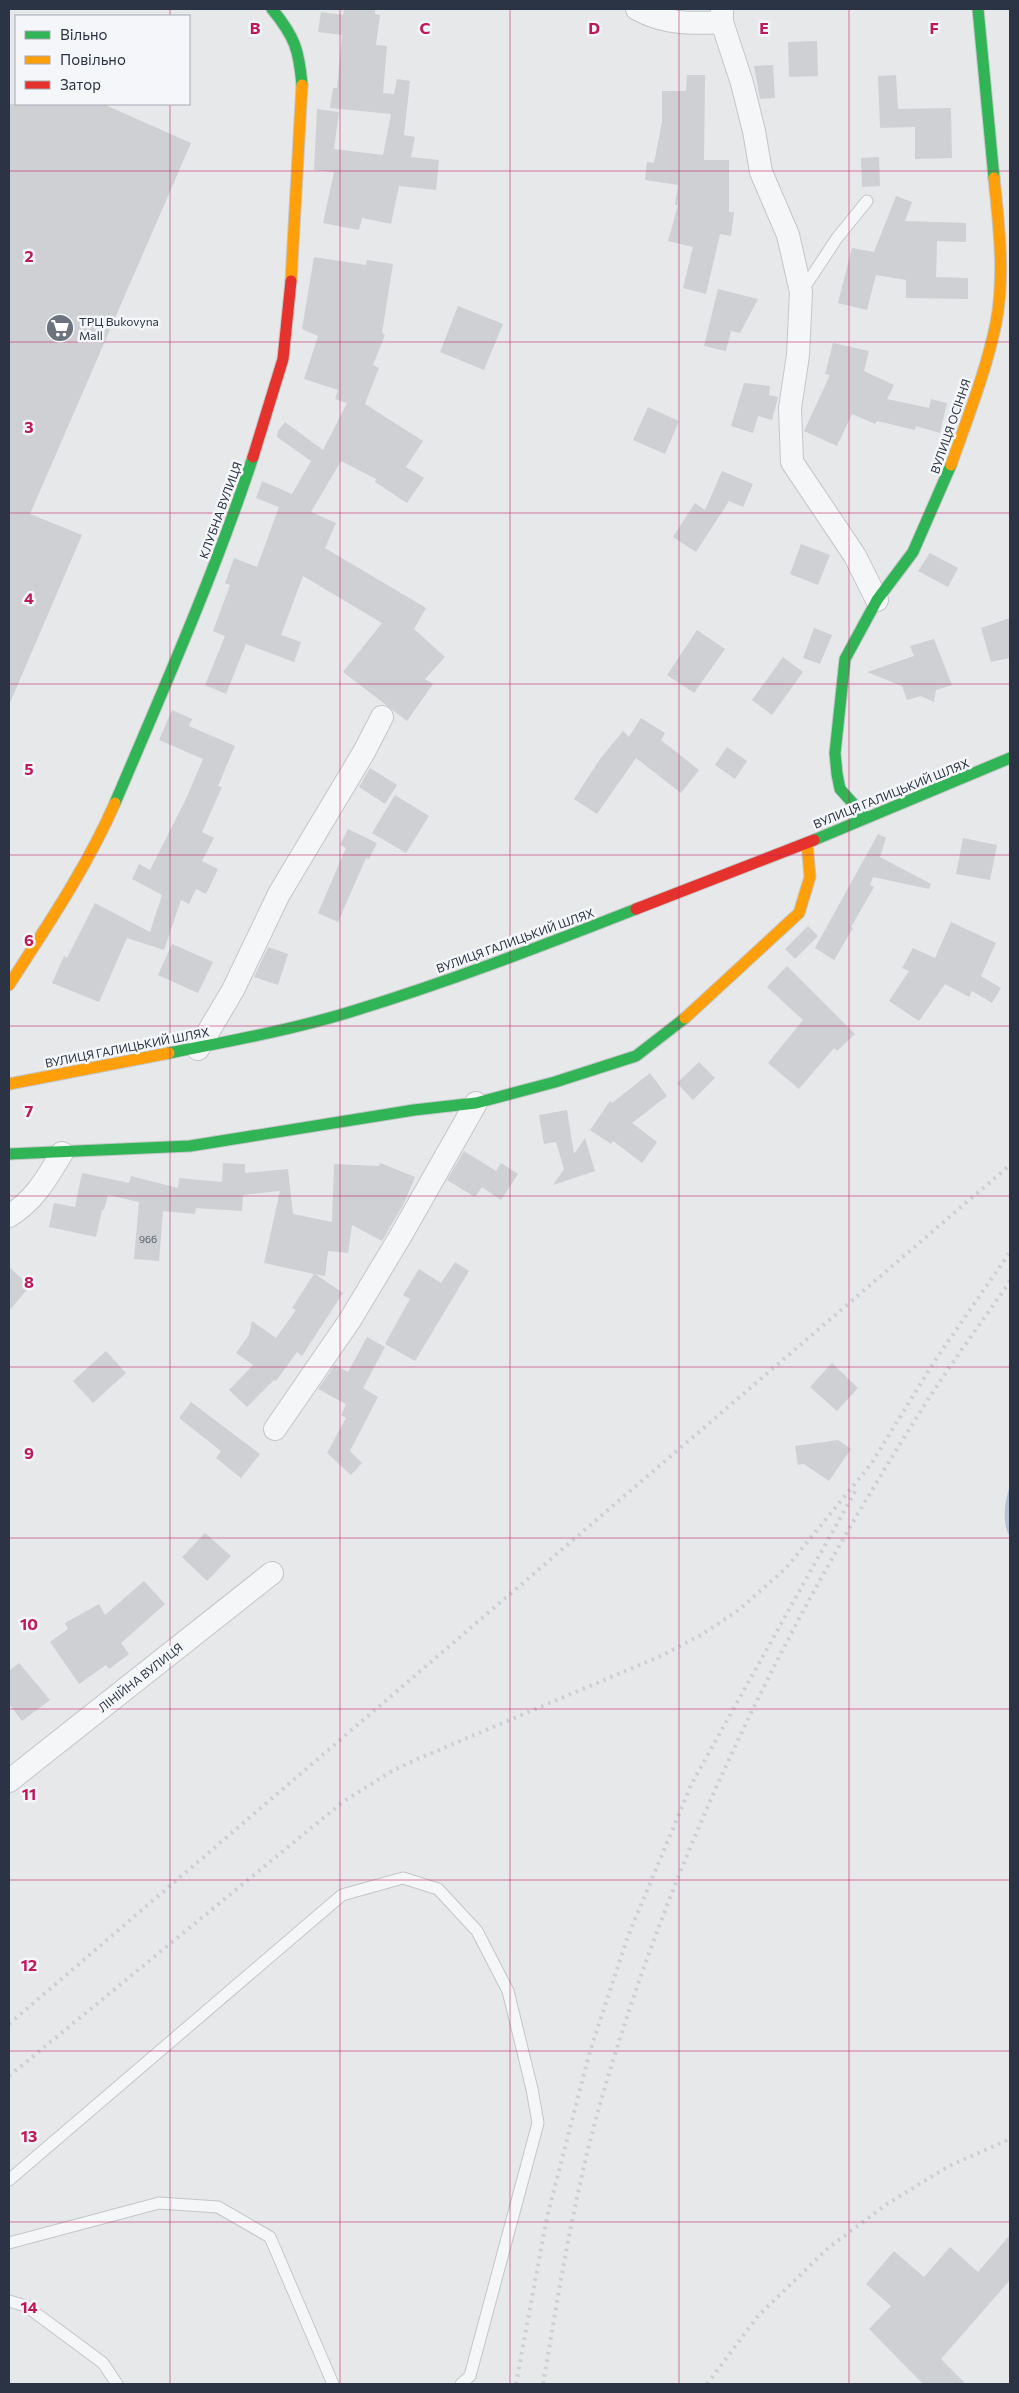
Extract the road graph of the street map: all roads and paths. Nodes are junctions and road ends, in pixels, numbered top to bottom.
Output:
1 (272, 9) edge
2 (637, 9) edge
3 (978, 9) edge
4 (722, 15) edge
5 (867, 201) dead end
6 (801, 292) junction
7 (877, 600) junction
8 (382, 717) dead end
9 (1010, 758) edge
10 (866, 818) junction
11 (806, 843) junction
12 (9, 986) edge
13 (198, 1048) junction
14 (9, 1084) edge
15 (476, 1103) junction
16 (62, 1153) junction
17 (9, 1154) edge
18 (9, 1216) edge
19 (275, 1429) dead end
20 (272, 1574) dead end
21 (9, 1781) edge
22 (9, 2180) edge
23 (9, 2243) edge
24 (9, 2301) edge
25 (117, 2384) edge
26 (333, 2384) edge
27 (462, 2384) edge

1 - 12 main road, КЛУБНА ВУЛИЦЯ
2 - 4 street
3 - 7 main road, ВУЛИЦЯ ОСІННЯ
4 - 6 street
5 - 6 lane
6 - 7 street
7 - 10 main road, ВУЛИЦЯ ОСІННЯ
8 - 13 street
9 - 10 main road, ВУЛИЦЯ ГАЛИЦЬКИЙ ШЛЯХ
10 - 11 main road, ВУЛИЦЯ ГАЛИЦЬКИЙ ШЛЯХ
11 - 13 main road, ВУЛИЦЯ ГАЛИЦЬКИЙ ШЛЯХ
11 - 15 main road
13 - 14 main road, ВУЛИЦЯ ГАЛИЦЬКИЙ ШЛЯХ
15 - 16 main road
15 - 19 street
16 - 17 main road
16 - 18 street
20 - 21 street, ЛІНІЙНА ВУЛИЦЯ
22 - 27 lane
23 - 26 lane
24 - 25 lane

